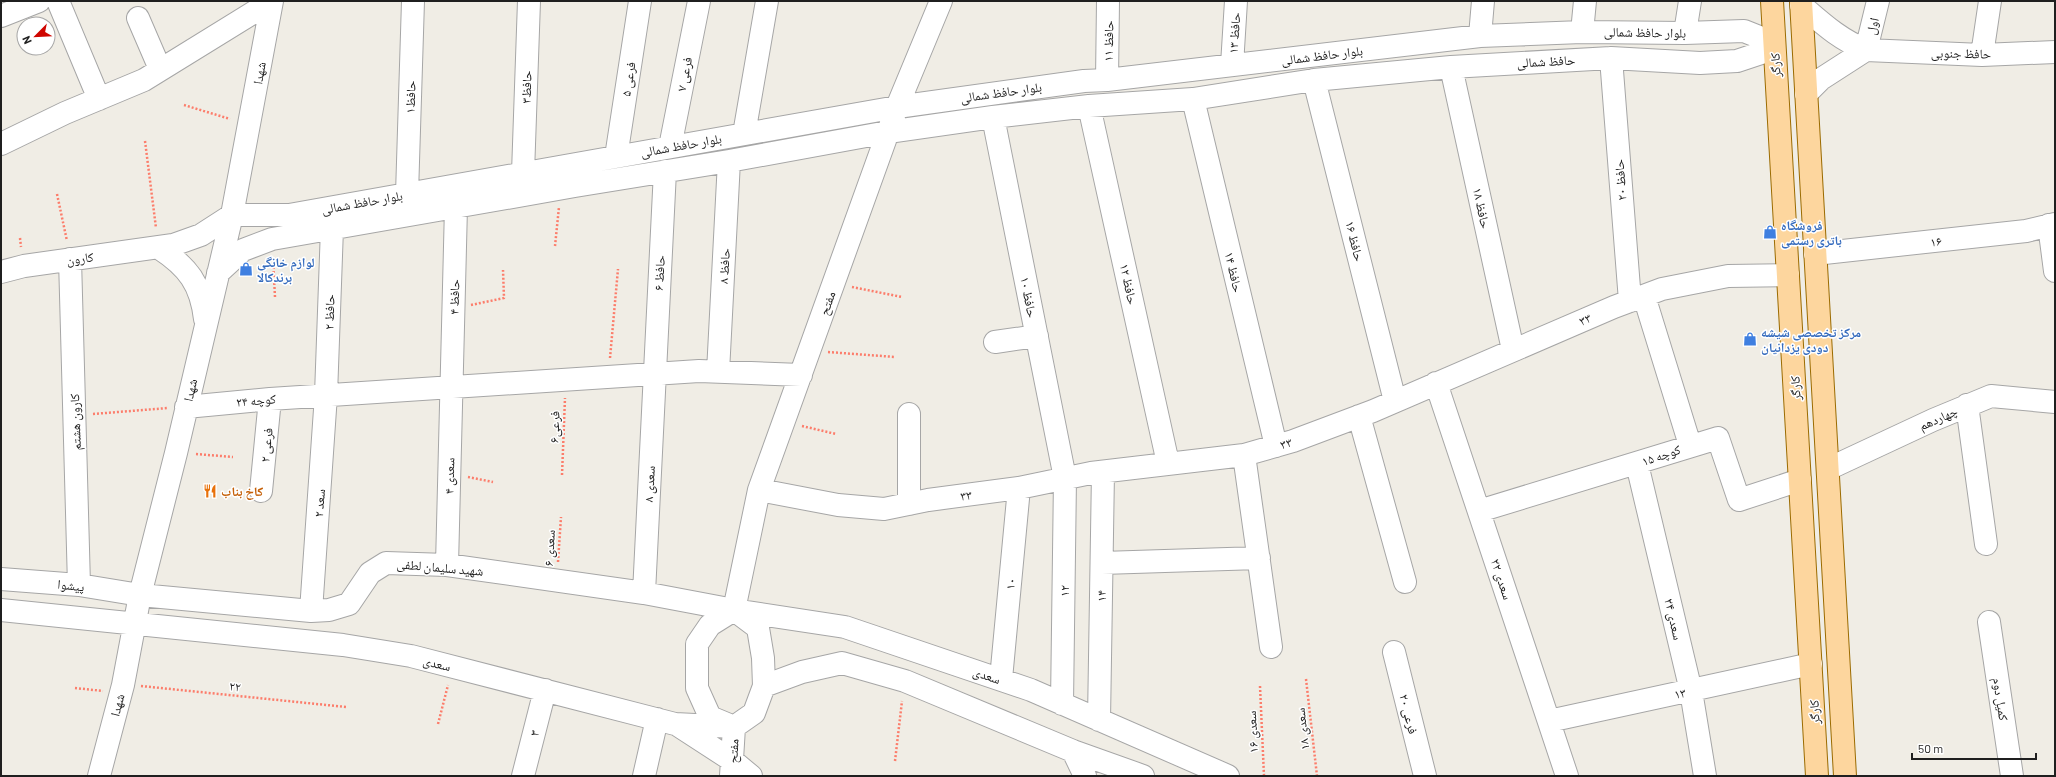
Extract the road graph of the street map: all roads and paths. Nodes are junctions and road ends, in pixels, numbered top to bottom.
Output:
1 (39, 1) edge
2 (58, 1) edge
3 (272, 1) edge
4 (413, 1) edge
5 (529, 1) edge
6 (640, 1) edge
7 (699, 1) edge
8 (767, 1) edge
9 (940, 1) edge
10 (1108, 1) edge
11 (1236, 1) edge
12 (1483, 1) edge
13 (1585, 1) edge
14 (1690, 1) edge
15 (1772, 1) edge
16 (1878, 1) edge
17 (1990, 1) edge
18 (1801, 3) edge
19 (1, 16) edge
20 (138, 18) dead end
21 (1582, 32) junction
22 (1684, 33) junction
23 (1480, 36) junction
24 (1774, 43) junction
25 (1866, 50) junction
26 (2055, 52) edge
27 (1982, 55) junction
28 (1611, 58) junction
29 (1232, 65) junction
30 (1451, 67) junction
31 (160, 69) junction
32 (1107, 80) junction
33 (1314, 80) junction
34 (1806, 94) junction
35 (1193, 98) junction
36 (99, 99) junction
37 (184, 106) dead end
38 (1089, 106) junction
39 (898, 107) junction
40 (993, 117) junction
41 (250, 125) junction
42 (888, 132) junction
43 (744, 134) junction
44 (145, 141) dead end
45 (1, 144) edge
46 (670, 147) junction
47 (616, 157) junction
48 (729, 161) junction
49 (665, 171) junction
50 (524, 173) junction
51 (560, 188) junction
52 (57, 194) dead end
53 (407, 194) junction
54 (456, 206) junction
55 (232, 215) junction
56 (2052, 225) edge
57 (332, 228) junction
58 (272, 238) junction
59 (555, 246) dead end
60 (159, 248) junction
61 (1815, 254) junction
62 (70, 259) junction
63 (618, 269) dead end
64 (503, 270) dead end
65 (2055, 271) edge
66 (1, 272) edge
67 (218, 273) junction
68 (1788, 275) junction
69 (834, 284) junction
70 (275, 297) dead end
71 (902, 297) dead end
72 (1637, 299) junction
73 (453, 310) junction
74 (205, 325) junction
75 (1037, 336) junction
76 (995, 342) dead end
77 (1513, 350) junction
78 (810, 351) junction
79 (895, 357) dead end
80 (718, 372) junction
81 (654, 374) junction
82 (801, 375) junction
83 (608, 377) junction
84 (566, 380) junction
85 (1436, 383) junction
86 (452, 387) junction
87 (326, 395) junction
88 (270, 399) junction
89 (1395, 401) junction
90 (2055, 402) edge
91 (1968, 405) junction
92 (186, 407) junction
93 (909, 414) dead end
94 (75, 415) junction
95 (1359, 416) junction
96 (784, 422) junction
97 (836, 434) dead end
98 (1690, 445) junction
99 (1276, 446) junction
100 (176, 453) junction
101 (1244, 455) junction
102 (233, 457) dead end
103 (1168, 463) junction
104 (1637, 464) junction
105 (1828, 469) junction
106 (1103, 472) junction
107 (449, 473) junction
108 (562, 475) dead end
109 (1065, 478) junction
110 (1800, 480) junction
111 (493, 482) dead end
112 (1019, 488) junction
113 (759, 490) junction
114 (261, 491) dead end
115 (909, 504) junction
116 (1480, 511) junction
117 (560, 517) dead end
118 (1986, 544) dead end
119 (1259, 558) junction
120 (1102, 563) junction
121 (448, 565) junction
122 (1, 579) edge
123 (557, 581) junction
124 (1405, 582) dead end
125 (79, 585) junction
126 (644, 594) junction
127 (140, 595) junction
128 (1, 610) edge
129 (734, 610) junction
130 (311, 611) junction
131 (1989, 622) dead end
132 (134, 624) junction
133 (845, 627) junction
134 (1271, 647) dead end
135 (1394, 652) dead end
136 (842, 663) junction
137 (1811, 664) junction
138 (453, 667) junction
139 (1306, 679) dead end
140 (905, 680) junction
141 (1001, 680) junction
142 (764, 686) junction
143 (1260, 686) dead end
144 (75, 688) dead end
145 (122, 688) junction
146 (545, 690) junction
147 (1691, 691) junction
148 (1062, 704) junction
149 (346, 706) dead end
150 (1099, 720) junction
151 (666, 721) junction
152 (1549, 721) junction
153 (438, 724) dead end
154 (734, 727) junction
155 (1072, 751) junction
156 (895, 761) dead end
157 (732, 768) edge
158 (99, 776) edge
159 (523, 776) edge
160 (644, 776) edge
161 (751, 776) edge
162 (1085, 776) edge
163 (1143, 776) edge
164 (1228, 776) edge
165 (1264, 776) edge
166 (1318, 776) edge
167 (1425, 776) edge
168 (1567, 776) edge
169 (1705, 776) edge
170 (1817, 776) edge
171 (1845, 776) edge
172 (2012, 776) edge

1 - 19 street
2 - 36 street
3 - 31 street
3 - 41 street, شهدا
4 - 53 street, حافظ۱
5 - 50 street, حافظ۳
6 - 47 street, فرعی ۵
7 - 46 street, فرعی ۷
8 - 43 street
9 - 39 street, مفتح
10 - 32 street, حافظ ۱۱
11 - 29 street, حافظ ۱۳
12 - 23 street
13 - 21 street
14 - 22 street
15 - 24 main road, کارگر
16 - 25 street, اول
17 - 27 street
18 - 25 street, حافظ جنوبی
18 - 34 main road
20 - 31 street
21 - 22 street, بلوار حافظ شمالی
21 - 23 street, بلوار حافظ شمالی
22 - 24 street, بلوار حافظ شمالی
23 - 29 street, بلوار حافظ شمالی
24 - 28 street, حافظ شمالی
24 - 68 main road, کارگر
25 - 27 street, حافظ جنوبی
25 - 34 street
26 - 27 street, حافظ جنوبی
28 - 30 street, حافظ شمالی
28 - 72 street, حافظ ۲۰
29 - 32 street, بلوار حافظ شمالی
30 - 33 street, حافظ شمالی
30 - 77 street, حافظ ۱۸
31 - 36 street
32 - 39 street, بلوار حافظ شمالی
33 - 35 street, بلوار حافظ شمالی
33 - 89 street, حافظ ۱۶
34 - 61 main road
35 - 38 street, بلوار حافظ شمالی
35 - 99 street, حافظ ۱۴
36 - 45 street
37 - 41 path
38 - 40 street, بلوار حافظ شمالی
38 - 103 street, حافظ ۱۲
39 - 42 street, مفتح
39 - 43 street, بلوار حافظ شمالی
40 - 42 street, بلوار حافظ شمالی
40 - 75 street, حافظ ۱۰
41 - 55 street, شهدا
42 - 48 street, بلوار حافظ شمالی
42 - 69 street, مفتح
43 - 46 street, بلوار حافظ شمالی
44 - 60 path
46 - 47 street, بلوار حافظ شمالی
47 - 50 street, بلوار حافظ شمالی
48 - 49 street, بلوار حافظ شمالی
48 - 80 street, حافظ ۸
49 - 51 street, بلوار حافظ شمالی
49 - 81 street, حافظ ۶
50 - 53 street, بلوار حافظ شمالی
51 - 54 street, بلوار حافظ شمالی
51 - 59 path
52 - 62 path
53 - 55 street, بلوار حافظ شمالی
54 - 57 street, بلوار حافظ شمالی
54 - 73 street, حافظ ۴
55 - 60 street, کارون
55 - 67 street, شهدا
56 - 61 street, ۱۶
56 - 65 street
57 - 58 street, بلوار حافظ شمالی
57 - 87 street, حافظ ۲
58 - 67 street, بلوار حافظ شمالی
58 - 70 path
60 - 62 street, کارون
60 - 74 street
61 - 105 main road
62 - 66 street, کارون
62 - 94 street, کارون هشتم
63 - 83 path
64 - 73 path
67 - 74 street, شهدا
68 - 72 street, ۳۳
68 - 110 main road, کارگر
69 - 71 path
69 - 78 street, مفتح
72 - 77 street, ۳۳
72 - 98 street, حافظ ۲۰
73 - 86 street, حافظ ۴
74 - 92 street, شهدا
75 - 76 street
75 - 109 street, حافظ ۱۰
77 - 85 street, ۳۳
78 - 79 path
78 - 82 street, مفتح
80 - 81 street, کوچه ۲۴
80 - 82 street, کوچه ۲۴
81 - 83 street, کوچه ۲۴
81 - 126 street, سعدی ۸
82 - 96 street, مفتح
83 - 84 street, کوچه ۲۴
84 - 86 street, کوچه ۲۴
84 - 108 path, فرعی۶
85 - 89 street, ۳۳
85 - 116 street, سعدی ۲۲
86 - 87 street, کوچه ۲۴
86 - 107 street, سعدی ۴
87 - 88 street, کوچه ۲۴
87 - 130 street, سعد ۲
88 - 92 street, کوچه ۲۴
88 - 114 street, فرعی ۲
89 - 95 street, ۳۳
90 - 91 street, چهاردهم
91 - 105 street, چهاردهم
91 - 118 street
92 - 94 path
92 - 100 street, شهدا
93 - 115 street
94 - 125 street, کارون هشتم
95 - 99 street, ۳۳
95 - 124 street
96 - 97 path
96 - 113 street, مفتح
98 - 104 street, کوچه ۱۵
98 - 110 street, کوچه ۱۵
99 - 101 street, ۳۳
100 - 102 path
100 - 127 street, شهدا
101 - 103 street, ۳۳
101 - 119 street
103 - 106 street, ۳۳
104 - 116 street, کوچه ۱۵
104 - 147 street, سعدی ۲۴
105 - 171 main road
106 - 109 street, ۳۳
106 - 120 street, ۱۴
107 - 111 path
107 - 121 street, سعدی ۴
109 - 112 street, ۳۳
109 - 148 street, ۱۲
110 - 137 main road, کارگر
112 - 115 street, ۳۳
112 - 141 street, ۱۰
113 - 115 street, ۳۳
113 - 129 street, مفتح
116 - 152 street, سعدی ۲۲
117 - 123 path, سعدی ۶
119 - 120 street
119 - 134 street
120 - 150 street, ۱۴
121 - 123 street, شهید سلیمان لطفی
121 - 130 street, شهید سلیمان لطفی
122 - 125 street, پیشوا
123 - 126 street, شهید سلیمان لطفی
125 - 127 street, پیشوا
126 - 129 street, شهید سلیمان لطفی
127 - 130 street, شهید سلیمان لطفی
127 - 132 street, شهدا
128 - 132 street
129 - 133 street, سعدی
129 - 142 street
129 - 154 street
131 - 172 street, کمیل دوم
132 - 138 street, سعدی
132 - 145 street, شهدا
133 - 136 street
133 - 141 street, سعدی
135 - 167 street, فرعی ۲۰
136 - 140 street
136 - 142 street
137 - 147 street, ۱۳
137 - 170 main road, کارگر
138 - 146 street, سعدی
138 - 153 path
139 - 166 path, سعدی ۱۸
140 - 155 street
140 - 156 path
141 - 148 street, سعدی
142 - 154 street
143 - 165 path, سعدی ۱۶
144 - 145 path, ۲۲
145 - 149 path, ۲۲
145 - 158 street, شهدا
146 - 151 street, سعدی
146 - 159 street, ۳
147 - 152 street, ۱۳
147 - 169 street, سعدی ۲۴
148 - 150 street, سعدی
150 - 164 street, سعدی
151 - 154 street, سعدی
151 - 157 street
151 - 160 street
152 - 168 street, سعدی ۲۲
154 - 157 street, مفتح
155 - 162 street
155 - 163 street
157 - 161 street

